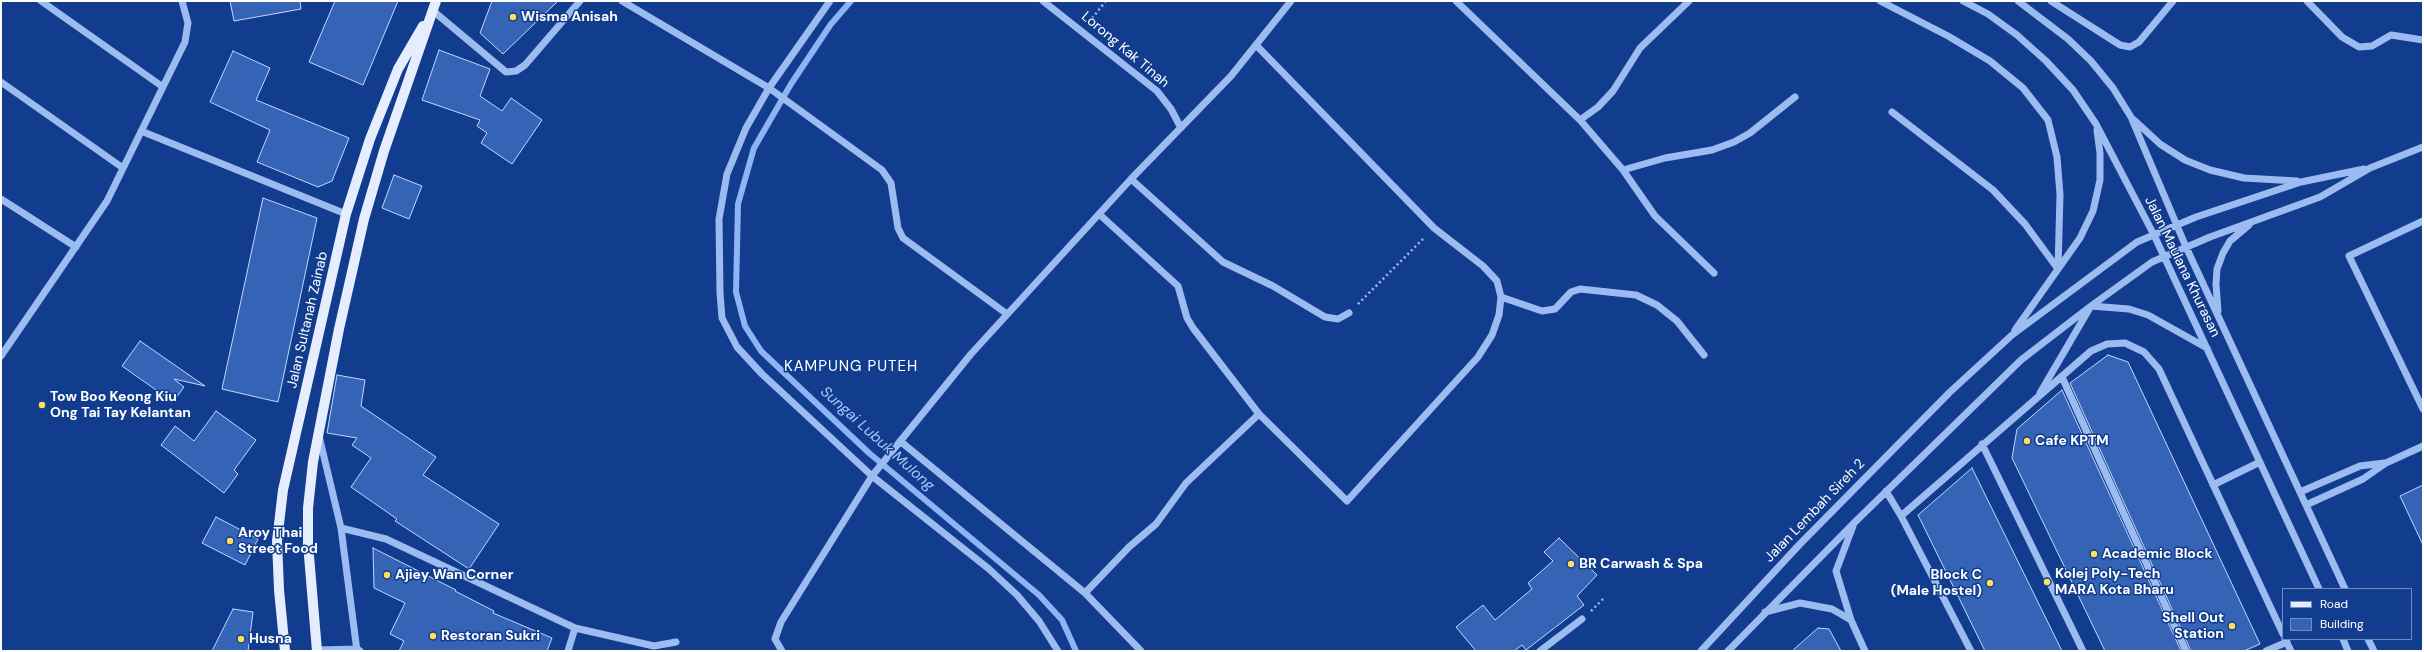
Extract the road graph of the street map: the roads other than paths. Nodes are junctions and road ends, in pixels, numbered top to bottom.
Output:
1 (42, 1) edge
2 (182, 1) edge
3 (580, 1) edge
4 (622, 1) edge
5 (830, 1) edge
6 (1043, 1) edge
7 (1291, 1) edge
8 (1456, 1) edge
9 (1689, 1) edge
10 (1880, 1) edge
11 (1963, 1) edge
12 (2018, 1) edge
13 (2051, 1) edge
14 (2172, 1) edge
15 (2307, 1) edge
16 (434, 6) edge
17 (2423, 40) edge
18 (1256, 45) junction
19 (1, 82) edge
20 (163, 87) junction
21 (769, 88) junction
22 (1794, 97) dead end
23 (1892, 112) dead end
24 (2131, 117) junction
25 (1580, 120) junction
26 (2096, 124) junction
27 (1181, 128) junction
28 (141, 131) junction
29 (2423, 147) edge
30 (123, 168) junction
31 (2370, 168) junction
32 (1623, 170) junction
33 (1132, 179) junction
34 (2301, 182) junction
35 (1, 199) edge
36 (346, 214) junction
37 (1099, 214) junction
38 (2260, 219) junction
39 (2423, 221) edge
40 (2177, 225) junction
41 (2154, 235) junction
42 (76, 247) junction
43 (2186, 247) junction
44 (2164, 257) junction
45 (2058, 269) junction
46 (1714, 273) dead end
47 (1501, 297) junction
48 (2091, 306) junction
49 (1349, 313) road end
50 (1007, 314) junction
51 (2219, 317) junction
52 (2012, 335) junction
53 (2206, 348) junction
54 (1704, 355) dead end
55 (1, 356) edge
56 (2062, 377) junction
57 (2036, 399) junction
58 (2423, 409) edge
59 (1259, 414) junction
60 (319, 434) junction
61 (900, 441) junction
62 (1982, 444) junction
63 (2423, 446) edge
64 (2260, 462) junction
65 (2386, 463) junction
66 (874, 473) junction
67 (2213, 485) junction
68 (1886, 491) junction
69 (2300, 492) junction
70 (2306, 505) junction
71 (1901, 516) junction
72 (1854, 522) junction
73 (341, 528) junction
74 (2319, 588) edge
75 (2345, 588) edge
76 (1085, 593) junction
77 (1764, 612) junction
78 (1582, 619) dead end
79 (1851, 620) junction
80 (575, 628) junction
81 (2282, 632) edge
82 (2286, 640) edge
83 (2342, 640) edge
84 (2368, 640) edge
85 (676, 642) dead end
86 (317, 650) edge
87 (358, 650) edge
88 (285, 651) edge
89 (568, 651) edge
90 (782, 651) edge
91 (1058, 651) edge
92 (1141, 651) edge
93 (1540, 651) edge
94 (1701, 651) edge
95 (1728, 651) edge
96 (1865, 651) edge
97 (1970, 651) edge
98 (2083, 651) edge
99 (2186, 651) edge
100 (2266, 651) edge
101 (2291, 651) edge
102 (2348, 651) edge
103 (2374, 651) edge

1 - 20 street
2 - 20 street
3 - 16 street
4 - 21 street
5 - 21 street
6 - 27 street, Lorong Kak Tinah
7 - 18 street
8 - 25 street
9 - 25 street
10 - 45 street
11 - 26 street, Jalan Maulana Khurasan
12 - 24 street, Jalan Maulana Khurasan
13 - 14 street
15 - 17 street
16 - 36 main road, Jalan Sultanah Zainab
16 - 60 main road
18 - 27 street
18 - 47 street
19 - 30 street
20 - 28 street
21 - 50 street
21 - 66 street
22 - 32 street
23 - 45 street
24 - 34 street
24 - 40 street, Jalan Maulana Khurasan
25 - 32 street
26 - 41 street, Jalan Maulana Khurasan
26 - 45 street
27 - 33 street
28 - 30 street
28 - 36 street
29 - 31 street
30 - 42 street
31 - 34 street
31 - 38 street
32 - 46 street
33 - 37 street
33 - 49 street
34 - 40 street
35 - 42 street
36 - 88 main road, Jalan Sultanah Zainab
37 - 50 street
37 - 59 street
38 - 43 street
38 - 51 street
39 - 58 street
40 - 41 street
40 - 43 street, Jalan Maulana Khurasan
41 - 44 street, Jalan Maulana Khurasan
41 - 52 street
42 - 55 street
43 - 44 street
43 - 51 street, Jalan Maulana Khurasan
44 - 48 street
44 - 53 street, Jalan Maulana Khurasan
45 - 52 street
47 - 54 street
47 - 59 street
48 - 53 street
48 - 57 street
48 - 68 street
50 - 61 street
51 - 69 street, Jalan Maulana Khurasan
52 - 94 street, Jalan Lembah Sireh 2
53 - 64 street, Jalan Maulana Khurasan
56 - 57 street
56 - 67 street
56 - 99 street
57 - 62 street
59 - 76 street
60 - 73 street
60 - 86 main road
61 - 66 street
61 - 76 street
62 - 71 street
62 - 98 street
63 - 65 street
64 - 67 street
64 - 74 street, Jalan Maulana Khurasan
65 - 69 street
65 - 70 street
66 - 90 street
66 - 91 street
67 - 81 street
68 - 71 street
68 - 72 street
69 - 70 street, Jalan Maulana Khurasan
70 - 75 street, Jalan Maulana Khurasan
71 - 97 street
72 - 77 street
72 - 79 street
73 - 80 street
73 - 87 street
76 - 92 street
77 - 79 street
77 - 95 street
78 - 93 street
79 - 96 street
80 - 85 street
80 - 89 street
82 - 100 street
82 - 101 street
83 - 102 street
84 - 103 street
86 - 87 street

